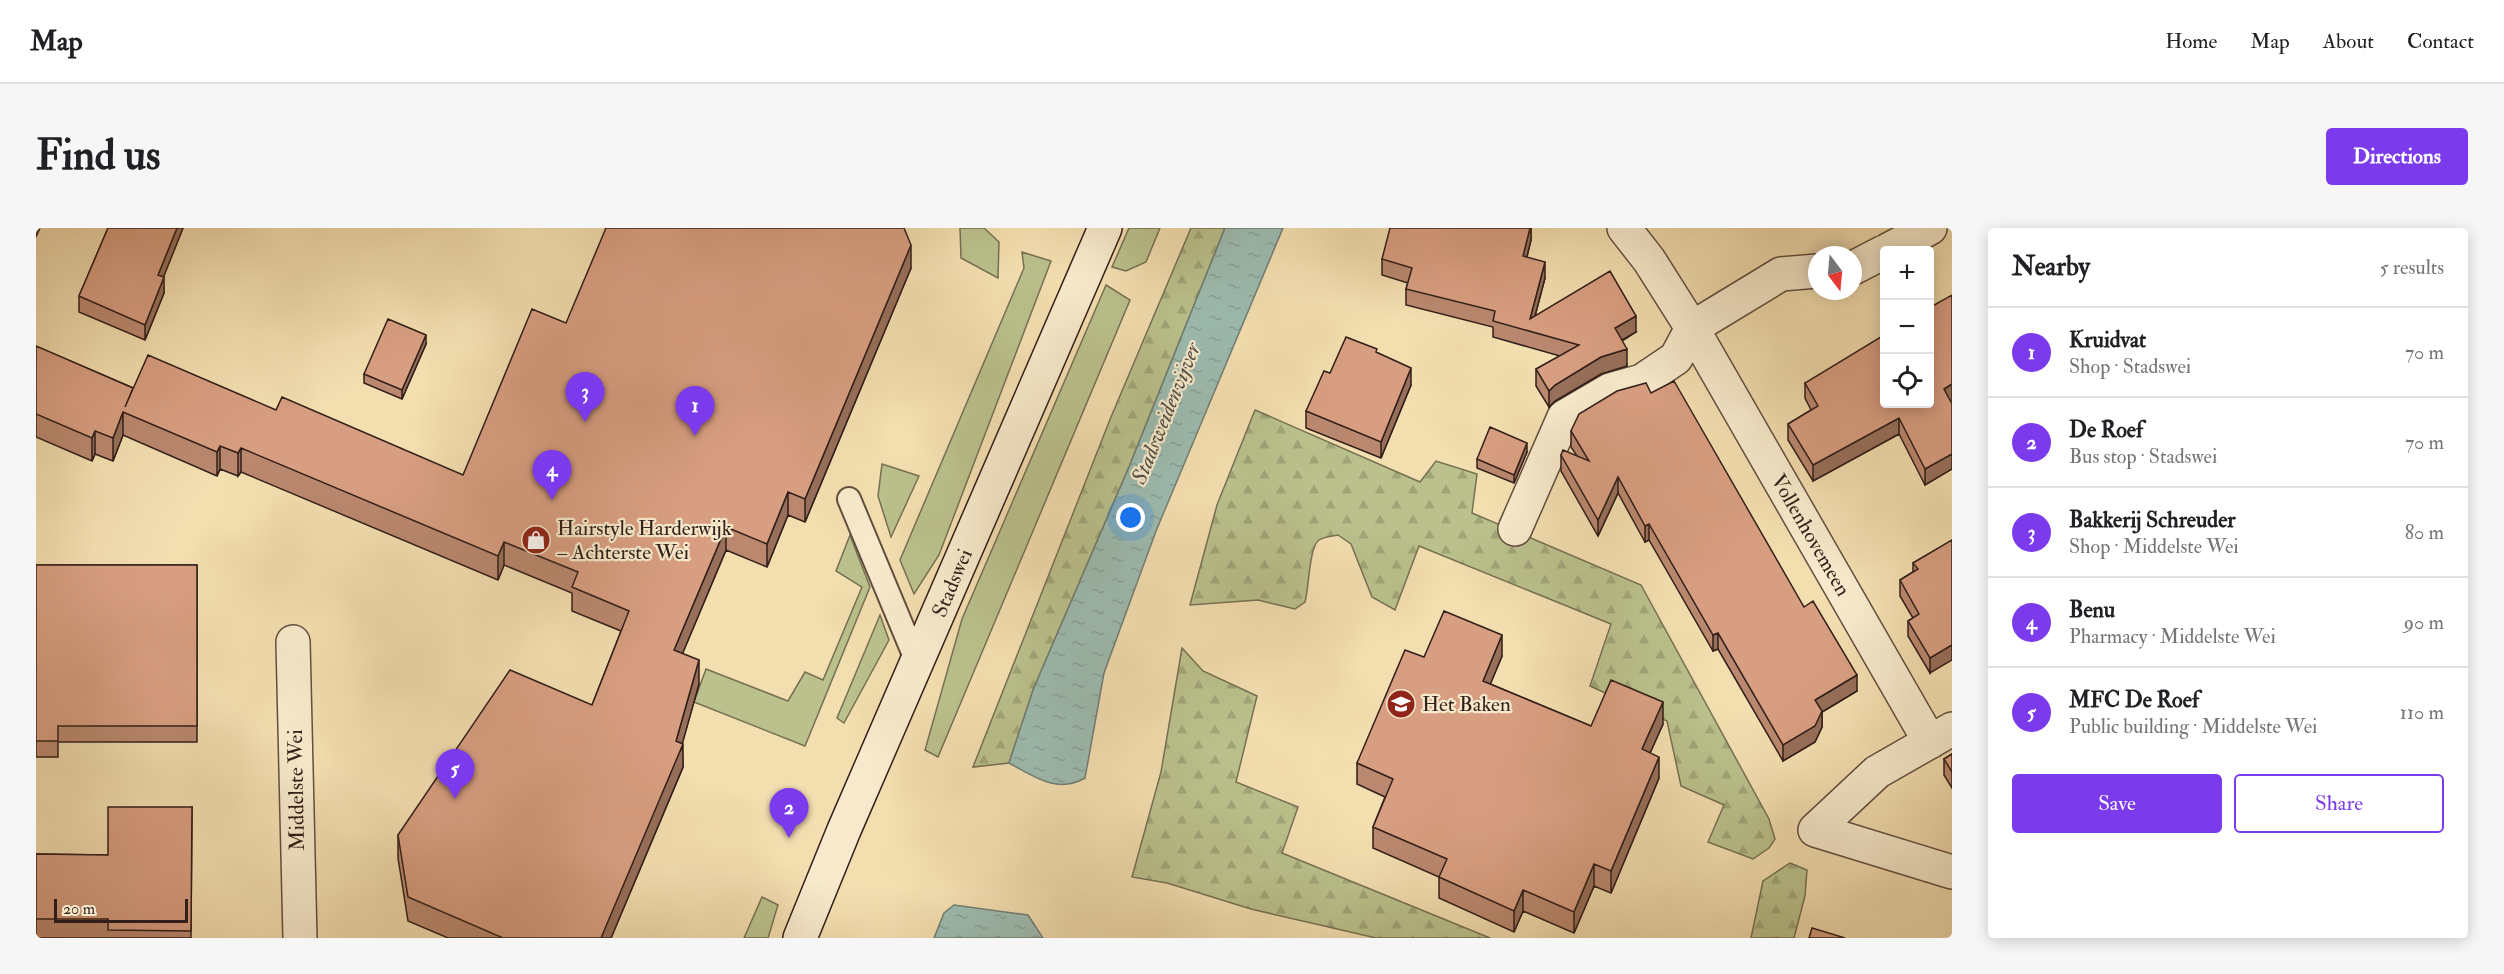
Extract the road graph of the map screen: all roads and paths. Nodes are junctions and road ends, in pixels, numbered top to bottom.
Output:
1 (1105, 228) edge
2 (1624, 228) edge
3 (1930, 228) edge
4 (1896, 246) edge
5 (1880, 254) edge
6 (1862, 263) edge
7 (1808, 272) edge
8 (1692, 328) junction
9 (849, 500) dead end
10 (1515, 529) dead end
11 (292, 642) dead end
12 (917, 662) junction
13 (1941, 735) edge
14 (1952, 872) edge
15 (300, 938) edge
16 (800, 938) edge

1 - 12 street, Stadswei
2 - 8 street, Vollenhovemeen
3 - 4 street
5 - 6 street
7 - 8 street
8 - 10 street
8 - 13 street, Vollenhovemeen
9 - 12 lane
11 - 15 street, Middelste Wei
12 - 16 street, Stadswei
13 - 14 street, Vollenhovemeen

